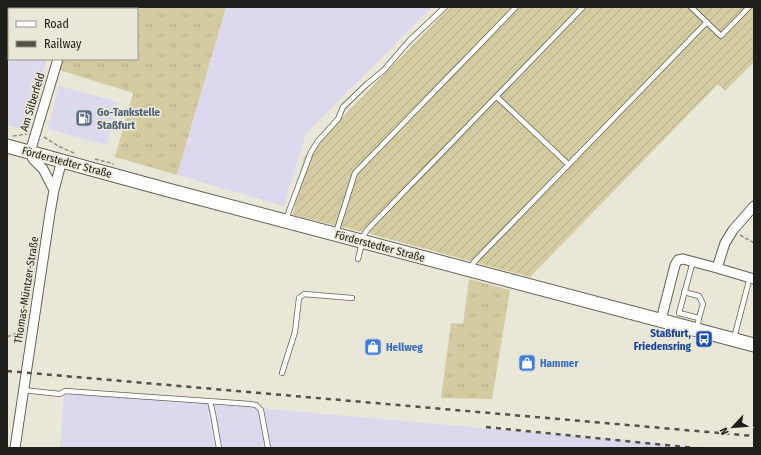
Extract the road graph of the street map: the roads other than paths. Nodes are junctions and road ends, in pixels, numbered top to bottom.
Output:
1 (445, 7) edge
2 (516, 7) edge
3 (583, 7) edge
4 (691, 7) edge
5 (749, 7) edge
6 (707, 22) junction
7 (58, 60) edge
8 (497, 97) junction
9 (8, 141) edge
10 (30, 152) junction
11 (62, 160) junction
12 (568, 164) junction
13 (54, 190) junction
14 (754, 206) edge
15 (286, 221) junction
16 (336, 234) junction
17 (362, 241) junction
18 (358, 259) dead end
19 (693, 261) junction
20 (717, 268) junction
21 (471, 270) junction
22 (752, 278) edge
23 (684, 292) junction
24 (352, 298) dead end
25 (661, 320) junction
26 (698, 324) junction
27 (733, 339) junction
28 (754, 345) edge
29 (282, 373) dead end
30 (23, 390) junction
31 (210, 401) junction
32 (15, 448) edge
33 (219, 448) edge
34 (268, 448) edge

1 - 15 lane
2 - 16 lane
3 - 8 lane
4 - 6 lane
5 - 6 lane
6 - 12 lane
7 - 10 street, Am Silberfeld
8 - 12 lane
8 - 17 lane
9 - 10 main road, Förderstedter Straße
10 - 11 main road, Förderstedter Straße
10 - 13 street
11 - 13 street, Thomas-Müntzer-Straße
11 - 15 main road, Förderstedter Straße
12 - 21 lane
13 - 30 street, Thomas-Müntzer-Straße
14 - 20 street
15 - 16 main road, Förderstedter Straße
16 - 17 main road, Förderstedter Straße
17 - 18 lane
17 - 21 main road, Förderstedter Straße
19 - 20 street
19 - 23 lane
19 - 25 street
20 - 22 street
21 - 25 main road, Förderstedter Straße
22 - 27 lane
23 - 26 lane
23 - 26 lane
24 - 29 lane
25 - 26 main road, Förderstedter Straße
26 - 27 main road, Förderstedter Straße
27 - 28 main road, Förderstedter Straße
30 - 31 lane
30 - 32 street, Thomas-Müntzer-Straße
31 - 33 lane
31 - 34 lane

